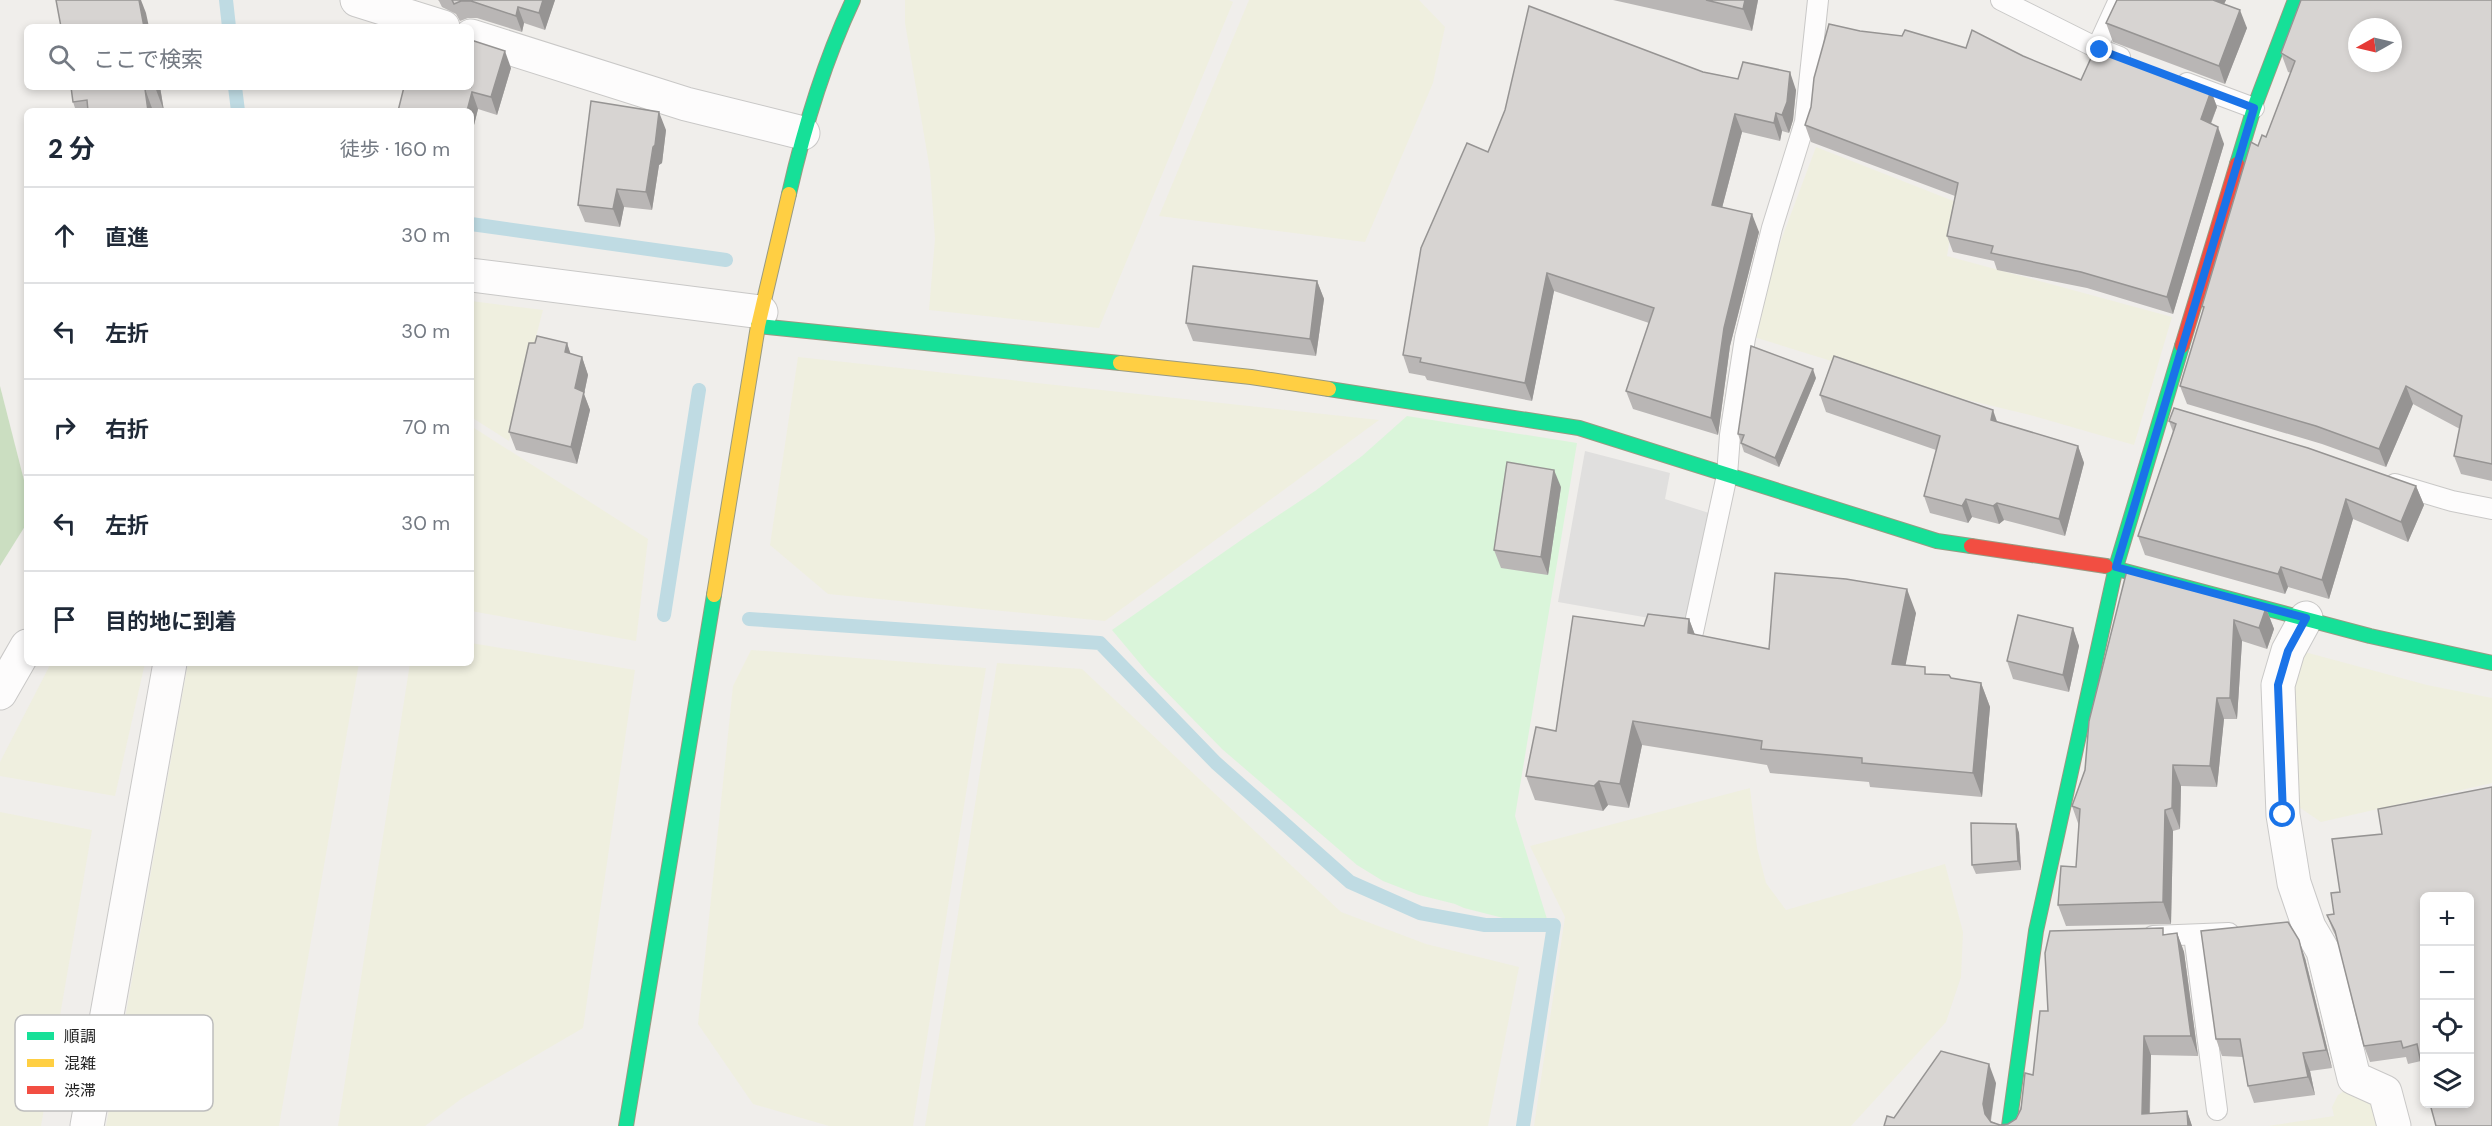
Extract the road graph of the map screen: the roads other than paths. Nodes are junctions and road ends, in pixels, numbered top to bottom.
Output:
1 (357, 0) edge
2 (853, 0) edge
3 (1818, 0) edge
4 (2001, 0) edge
5 (2119, 0) edge
6 (2295, 0) edge
7 (433, 24) edge
8 (474, 37) edge
9 (2097, 48) junction
10 (2133, 62) edge
11 (2166, 75) edge
12 (2254, 108) junction
13 (803, 133) junction
14 (474, 275) edge
15 (759, 319) junction
16 (2164, 410) junction
17 (2186, 417) edge
18 (1727, 475) junction
19 (2373, 476) edge
20 (2492, 508) edge
21 (2116, 567) junction
22 (2306, 618) junction
23 (1653, 626) edge
24 (24, 651) edge
25 (2492, 663) edge
26 (169, 666) edge
27 (0, 693) edge
28 (2036, 931) junction
29 (2250, 931) edge
30 (2194, 935) junction
31 (2139, 936) edge
32 (2057, 938) edge
33 (107, 1015) edge
34 (2217, 1110) dead end
35 (90, 1111) edge
36 (87, 1126) edge
37 (626, 1126) edge
38 (2009, 1126) edge
39 (2394, 1126) edge

1 - 7 street
2 - 13 street
3 - 18 lane
4 - 9 lane
5 - 9 lane
6 - 12 street
8 - 13 street
9 - 10 lane
11 - 12 lane
12 - 16 street
13 - 15 street
14 - 15 street
15 - 18 street
15 - 37 street
16 - 17 lane
16 - 21 street
18 - 21 street
18 - 23 lane
19 - 20 lane
21 - 22 street
21 - 28 street
22 - 25 street
22 - 39 street
24 - 27 street
26 - 33 street
28 - 32 lane
28 - 38 street
29 - 30 lane
30 - 31 lane
30 - 34 lane
35 - 36 street

